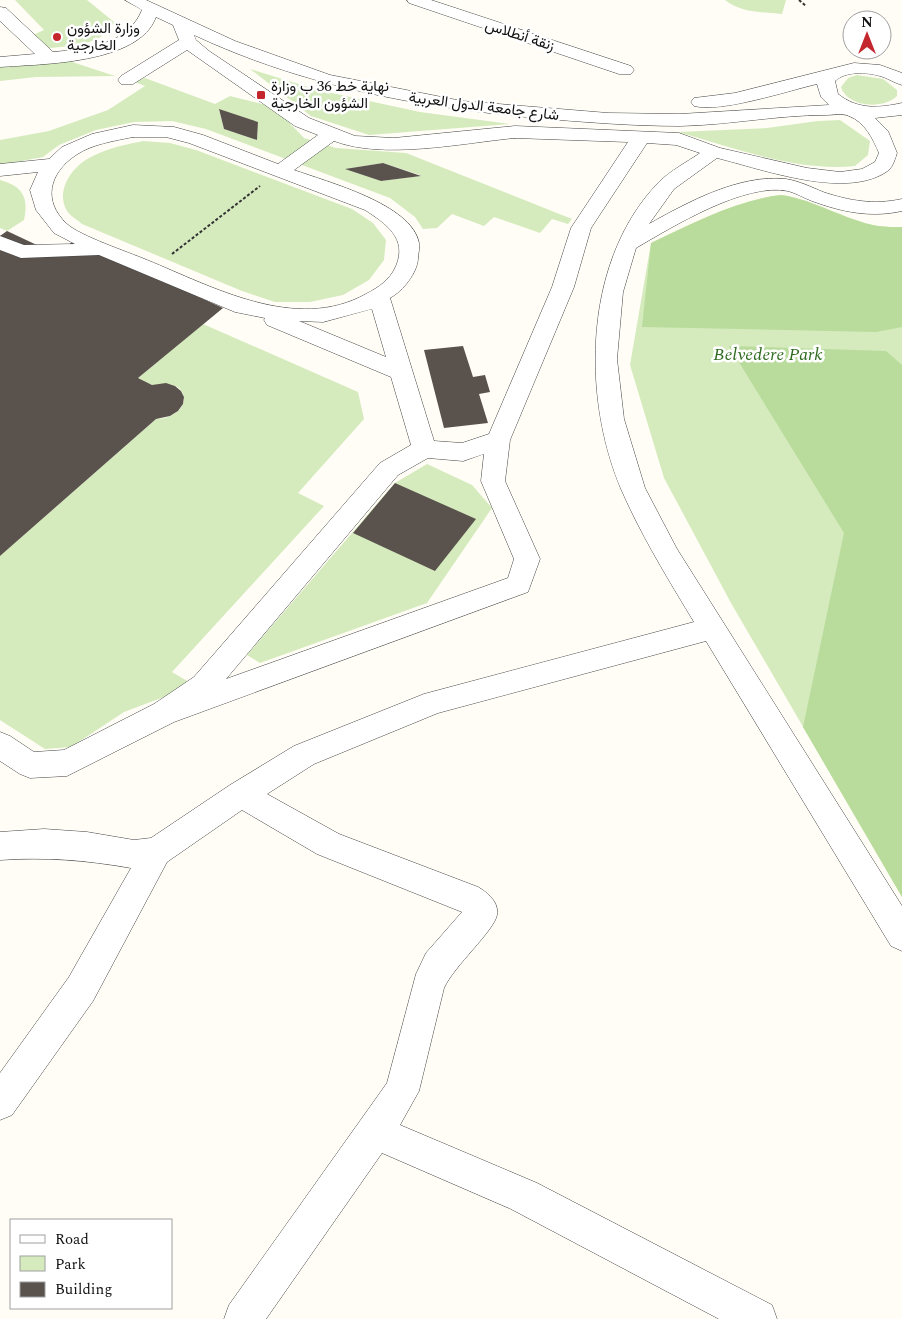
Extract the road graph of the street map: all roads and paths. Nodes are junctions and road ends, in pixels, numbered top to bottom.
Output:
1 (133, 0) edge
2 (170, 0) edge
3 (415, 0) edge
4 (799, 0) edge
5 (806, 6) dead end
6 (151, 10) junction
7 (0, 12) edge
8 (216, 20) dead end
9 (182, 23) junction
10 (188, 42) junction
11 (48, 57) junction
12 (0, 62) edge
13 (902, 65) edge
14 (625, 70) dead end
15 (877, 70) junction
16 (366, 71) dead end
17 (831, 76) junction
18 (127, 80) dead end
19 (902, 80) edge
20 (901, 109) edge
21 (853, 110) junction
22 (331, 134) junction
23 (901, 136) edge
24 (642, 137) junction
25 (714, 152) junction
26 (55, 164) junction
27 (0, 170) edge
28 (280, 170) junction
29 (902, 205) edge
30 (0, 242) edge
31 (627, 245) junction
32 (102, 249) junction
33 (153, 268) junction
34 (379, 296) junction
35 (243, 307) junction
36 (401, 372) junction
37 (498, 440) junction
38 (424, 449) junction
39 (713, 628) junction
40 (164, 714) junction
41 (0, 745) edge
42 (241, 794) junction
43 (0, 846) edge
44 (156, 852) junction
45 (902, 935) edge
46 (0, 1103) edge
47 (375, 1132) junction
48 (243, 1319) edge
49 (758, 1319) edge

1 - 6 street, شارع جامعة الدول العربية
2 - 8 street
3 - 14 street, زنقة أنطلاس
4 - 5 path
6 - 9 street, شارع جامعة الدول العربية
6 - 11 street
7 - 11 street
9 - 10 street
9 - 21 street, شارع جامعة الدول العربية
10 - 18 street
10 - 22 street
11 - 12 street
13 - 15 street, شارع جامعة الدول العربية
15 - 17 street, شارع جامعة الدول العربية
15 - 19 street, شارع جامعة الدول العربية
16 - 17 street, شارع جامعة الدول العربية
17 - 21 street, شارع جامعة الدول العربية
20 - 21 street, شارع جامعة الدول العربية
20 - 23 street
21 - 25 street
22 - 24 street
22 - 28 street
24 - 25 street
24 - 37 street
25 - 31 street
26 - 27 street
26 - 28 street
26 - 32 street
28 - 33 path
28 - 34 street
29 - 31 street
30 - 32 street
31 - 39 street
32 - 33 street
33 - 35 street
34 - 35 street
34 - 36 street
35 - 36 street
36 - 38 street
37 - 38 street
37 - 40 street
38 - 40 street
39 - 42 street
39 - 45 street
40 - 41 street
42 - 44 street
42 - 47 street
43 - 44 street
44 - 46 street
47 - 48 street
47 - 49 street

